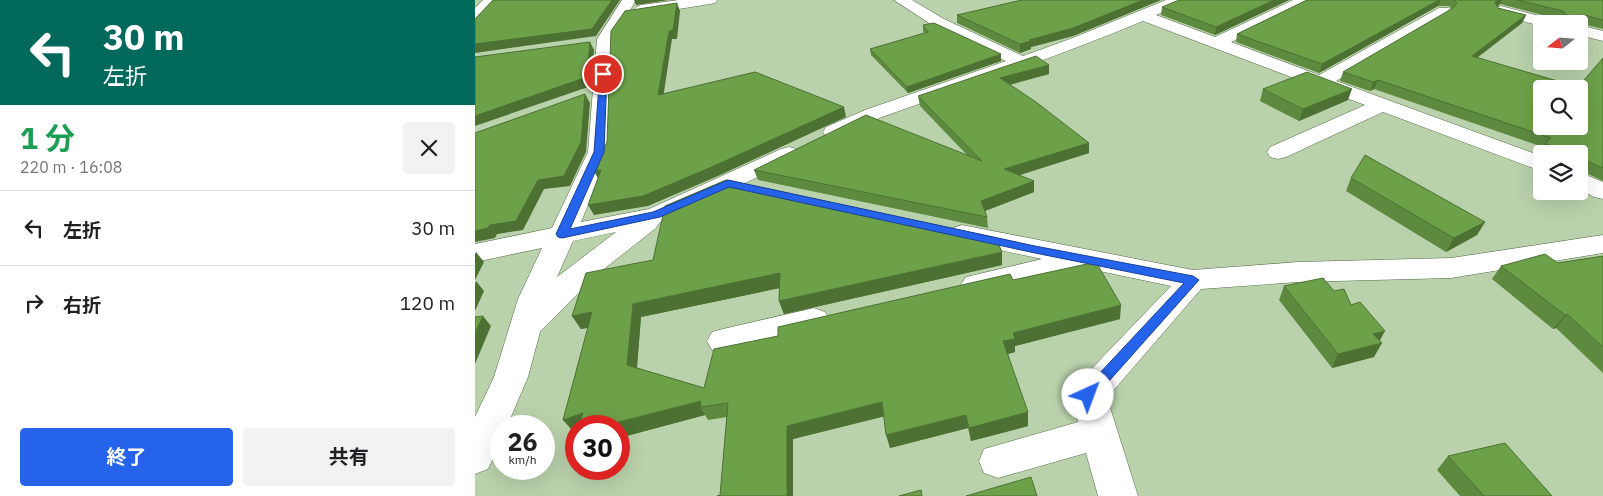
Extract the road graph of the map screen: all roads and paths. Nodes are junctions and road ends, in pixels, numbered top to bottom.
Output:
1 (491, 0) edge
2 (710, 0) edge
3 (901, 0) edge
4 (1179, 0) edge
5 (1305, 0) edge
6 (624, 7) edge
7 (1501, 11) edge
8 (1444, 12) edge
9 (476, 14) edge
10 (1144, 16) junction
11 (1533, 19) edge
12 (1588, 32) edge
13 (1603, 36) edge
14 (1216, 43) junction
15 (1020, 61) junction
16 (1320, 82) junction
17 (1382, 105) junction
18 (1278, 152) dead end
19 (1533, 161) edge
20 (728, 184) junction
21 (1588, 184) edge
22 (766, 192) edge
23 (1603, 192) edge
24 (656, 215) junction
25 (937, 228) edge
26 (562, 234) junction
27 (1603, 244) edge
28 (475, 254) edge
29 (1086, 259) junction
30 (1193, 280) junction
31 (952, 289) edge
32 (837, 315) edge
33 (524, 332) junction
34 (723, 341) dead end
35 (1099, 434) junction
36 (475, 456) edge
37 (998, 460) dead end
38 (1118, 496) edge

1 - 9 street
2 - 6 street
3 - 15 street
4 - 10 street
5 - 14 street
6 - 26 street
7 - 11 street
8 - 16 street
10 - 14 street
10 - 15 street
12 - 13 street
14 - 16 street
15 - 20 street
16 - 17 street
17 - 18 street
17 - 19 street
20 - 22 street
20 - 24 street
21 - 23 street
24 - 26 street
24 - 33 street
25 - 29 street
26 - 28 street
26 - 33 street
27 - 30 street
29 - 30 street
29 - 31 street
30 - 35 street
32 - 34 street
33 - 36 street
35 - 37 street
35 - 38 street

